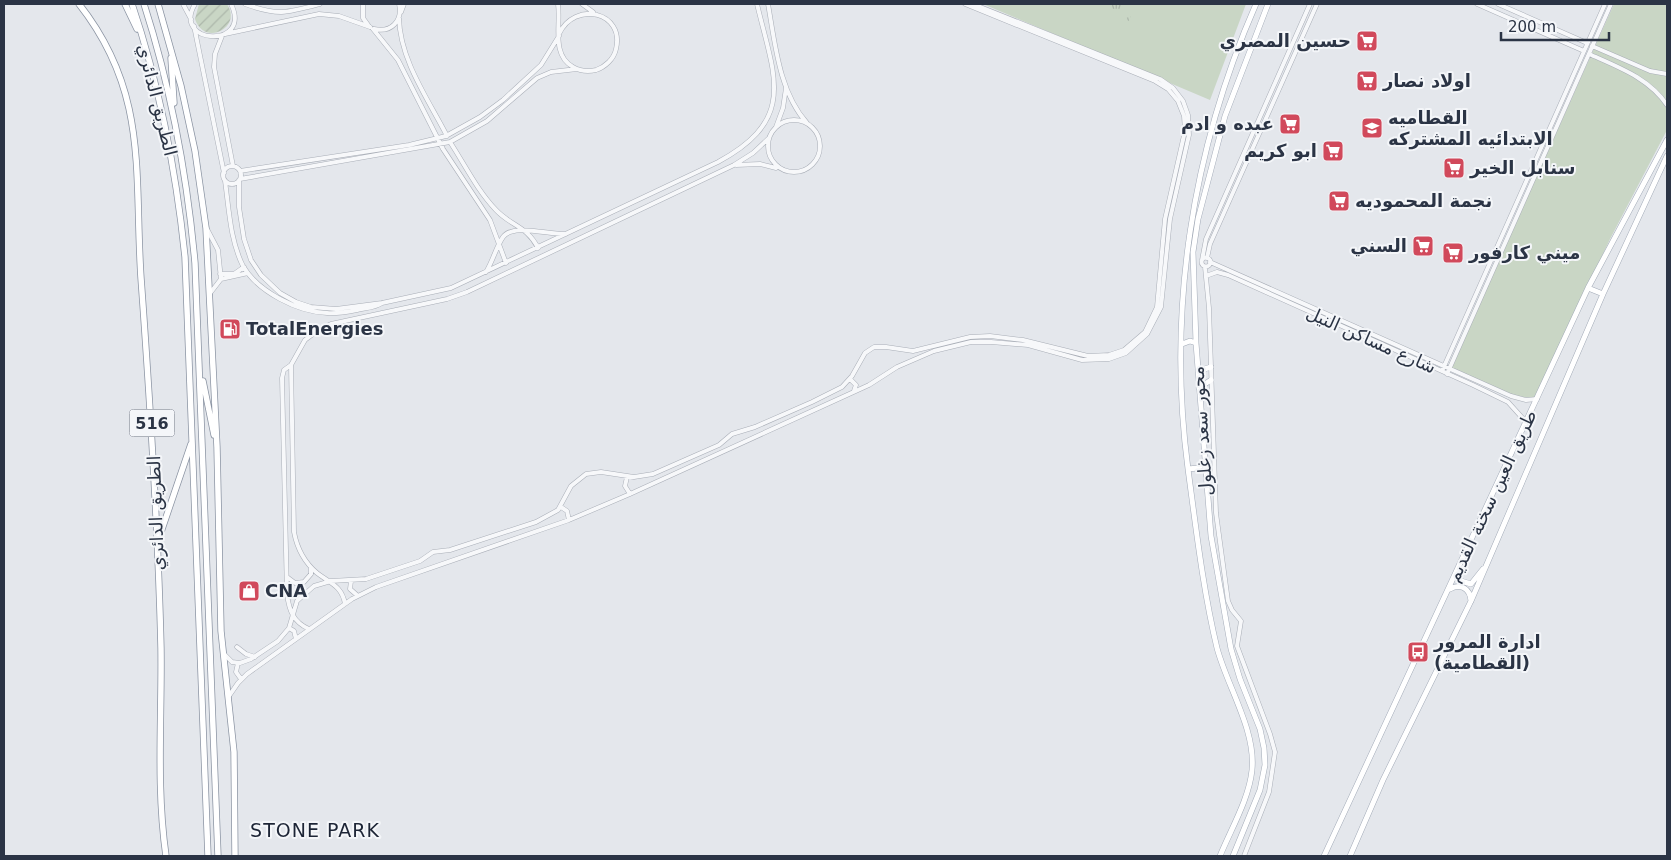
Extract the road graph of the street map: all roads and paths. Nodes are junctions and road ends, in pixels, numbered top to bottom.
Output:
1 (79, 4) edge
2 (125, 4) edge
3 (132, 4) edge
4 (144, 4) edge
5 (158, 4) edge
6 (183, 4) edge
7 (195, 4) edge
8 (231, 4) edge
9 (245, 4) edge
10 (320, 4) edge
11 (363, 4) edge
12 (400, 4) edge
13 (404, 4) edge
14 (558, 4) edge
15 (582, 4) edge
16 (757, 4) edge
17 (768, 4) edge
18 (965, 4) edge
19 (973, 4) edge
20 (1256, 4) edge
21 (1268, 4) edge
22 (1310, 4) edge
23 (1317, 4) edge
24 (1477, 4) edge
25 (1498, 4) edge
26 (1605, 4) edge
27 (1611, 4) edge
28 (291, 11) junction
29 (593, 12) junction
30 (400, 16) junction
31 (293, 18) junction
32 (191, 19) junction
33 (194, 26) junction
34 (372, 28) junction
35 (224, 35) junction
36 (559, 35) junction
37 (143, 39) junction
38 (1588, 43) junction
39 (171, 45) junction
40 (1592, 46) junction
41 (1238, 49) junction
42 (1249, 51) junction
43 (1584, 51) junction
44 (1589, 54) junction
45 (577, 69) junction
46 (1667, 74) edge
47 (786, 86) junction
48 (1667, 105) edge
49 (174, 120) junction
50 (808, 124) junction
51 (775, 128) junction
52 (446, 136) junction
53 (438, 138) junction
54 (769, 138) junction
55 (1667, 140) edge
56 (450, 142) junction
57 (441, 145) junction
58 (1667, 156) edge
59 (734, 165) junction
60 (233, 166) junction
61 (780, 169) junction
62 (240, 171) junction
63 (224, 173) junction
64 (225, 180) junction
65 (240, 180) junction
66 (206, 228) junction
67 (1210, 229) junction
68 (526, 230) junction
69 (1215, 232) junction
70 (568, 234) junction
71 (499, 247) junction
72 (538, 248) junction
73 (1202, 260) junction
74 (1209, 260) junction
75 (506, 263) junction
76 (244, 267) junction
77 (1205, 267) junction
78 (248, 273) junction
79 (485, 273) junction
80 (220, 274) junction
81 (1206, 276) junction
82 (221, 279) junction
83 (1588, 288) junction
84 (211, 292) junction
85 (1603, 294) junction
86 (382, 303) junction
87 (1196, 343) junction
88 (1182, 344) junction
89 (906, 351) junction
90 (909, 361) junction
91 (291, 365) junction
92 (1211, 367) junction
93 (1443, 369) junction
94 (1198, 370) junction
95 (200, 372) junction
96 (1448, 372) junction
97 (850, 379) junction
98 (1211, 380) junction
99 (1199, 388) junction
100 (854, 391) junction
101 (1537, 398) junction
102 (1527, 423) junction
103 (193, 438) junction
104 (217, 447) junction
105 (1206, 462) junction
106 (1188, 469) junction
107 (627, 477) junction
108 (630, 494) junction
109 (560, 507) junction
110 (569, 520) junction
111 (158, 545) junction
112 (1486, 566) junction
113 (311, 568) junction
114 (1457, 573) junction
115 (287, 577) junction
116 (331, 581) junction
117 (351, 581) junction
118 (1450, 589) junction
119 (358, 596) junction
120 (1471, 601) junction
121 (345, 604) junction
122 (292, 616) junction
123 (289, 628) junction
124 (309, 629) junction
125 (296, 639) junction
126 (237, 647) dead end
127 (224, 654) junction
128 (255, 657) junction
129 (238, 663) junction
130 (241, 679) junction
131 (228, 701) junction
132 (1274, 747) junction
133 (1264, 748) junction
134 (166, 856) edge
135 (208, 856) edge
136 (218, 856) edge
137 (234, 856) edge
138 (1220, 856) edge
139 (1233, 856) edge
140 (1244, 856) edge
141 (1324, 856) edge
142 (1350, 856) edge

1 - 111 highway, الطريق الدائري / 516
2 - 37 highway, 516
3 - 37 highway, الطريق الدائري / 516
4 - 49 highway, الطريق الدائري
5 - 39 highway, الطريق الدائري
6 - 32 street
7 - 32 street
8 - 35 street
9 - 28 street
10 - 28 street
11 - 34 street
12 - 30 street
13 - 30 street
14 - 36 street
15 - 29 street
16 - 70 street
17 - 47 street
18 - 89 street
19 - 90 street
20 - 41 main road, محور سعد زغلول
21 - 42 main road, محور سعد زغلول
22 - 67 street
23 - 69 street
24 - 43 street
25 - 38 street
26 - 38 street
27 - 40 street
28 - 31 street
29 - 36 street
29 - 45 street
30 - 34 street
30 - 52 street
31 - 34 street
31 - 35 street
32 - 33 street
33 - 35 street
33 - 63 street
34 - 53 street
35 - 60 street
36 - 45 street
36 - 52 street
37 - 103 highway, الطريق الدائري / 516
38 - 43 street
39 - 49 highway
39 - 66 highway, الطريق الدائري
40 - 44 street
40 - 46 street
41 - 42 main road
41 - 88 main road, محور سعد زغلول
42 - 87 main road, محور سعد زغلول
43 - 93 street
44 - 48 street
44 - 96 street
45 - 56 street
47 - 50 street
47 - 51 street
49 - 95 highway, الطريق الدائري
50 - 51 street
50 - 61 street
51 - 54 street
52 - 53 street
52 - 56 street
53 - 57 street
53 - 62 street
54 - 59 street
54 - 61 street
55 - 83 main road, طريق العين سخنة القديم
56 - 57 street
56 - 68 street
57 - 65 street
57 - 71 street
58 - 85 main road, طريق العين سخنة القديم
59 - 61 street
59 - 91 street
60 - 62 street
60 - 63 street
62 - 65 street
63 - 64 street
64 - 65 street
64 - 76 street
65 - 86 street
66 - 80 street
66 - 84 highway, الطريق الدائري
67 - 69 street
67 - 73 street
68 - 70 street
68 - 71 street
68 - 72 street
69 - 74 street
70 - 72 street
71 - 75 street
71 - 79 street
72 - 75 street
73 - 74 street
73 - 77 street
74 - 77 street
74 - 93 street, شارع مساكن النيل
75 - 79 street
76 - 78 street
76 - 80 street
77 - 81 street
78 - 82 street
78 - 86 street
79 - 86 street
80 - 82 street
81 - 92 street
81 - 93 street, شارع مساكن النيل
82 - 84 street
83 - 85 main road
83 - 101 main road, طريق العين سخنة القديم
84 - 104 highway, الطريق الدائري
85 - 112 main road, طريق العين سخنة القديم
87 - 88 main road
87 - 94 main road, محور سعد زغلول
88 - 106 main road, محور سعد زغلول
89 - 90 street
89 - 97 street
90 - 100 street
91 - 113 street
91 - 115 street
92 - 94 main road
92 - 98 street
93 - 96 street, شارع مساكن النيل
94 - 99 main road, محور سعد زغلول
95 - 104 highway
95 - 136 highway, الطريق الدائري
96 - 101 street, شارع مساكن النيل
96 - 102 street, شارع مساكن النيل
97 - 100 street
97 - 107 street
98 - 99 main road
98 - 132 street
99 - 105 main road, محور سعد زغلول
100 - 108 street
101 - 102 main road, طريق العين سخنة القديم
102 - 114 main road, طريق العين سخنة القديم
103 - 111 highway
103 - 135 highway, الطريق الدائري / 516
104 - 127 highway, الطريق الدائري
105 - 106 main road
105 - 133 main road, محور سعد زغلول
106 - 138 main road, محور سعد زغلول
107 - 108 street
107 - 109 street
108 - 110 street
109 - 110 street
109 - 117 street
110 - 119 street
111 - 134 highway, الطريق الدائري / 516
112 - 114 main road
112 - 120 main road, طريق العين سخنة القديم
113 - 115 street
113 - 116 street
114 - 118 main road, طريق العين سخنة القديم
115 - 122 street
116 - 117 street
116 - 121 street
116 - 122 street
117 - 119 street
118 - 120 main road
118 - 141 main road, طريق العين سخنة القديم
119 - 121 street
120 - 142 main road, طريق العين سخنة القديم
121 - 124 street
122 - 123 street
122 - 124 street
123 - 125 street
123 - 128 street
124 - 125 street
125 - 130 street
126 - 128 street
127 - 129 street
127 - 131 highway, الطريق الدائري
128 - 129 street
129 - 130 street
130 - 131 street
131 - 137 highway, الطريق الدائري
132 - 133 street
132 - 140 street
133 - 139 main road, محور سعد زغلول

